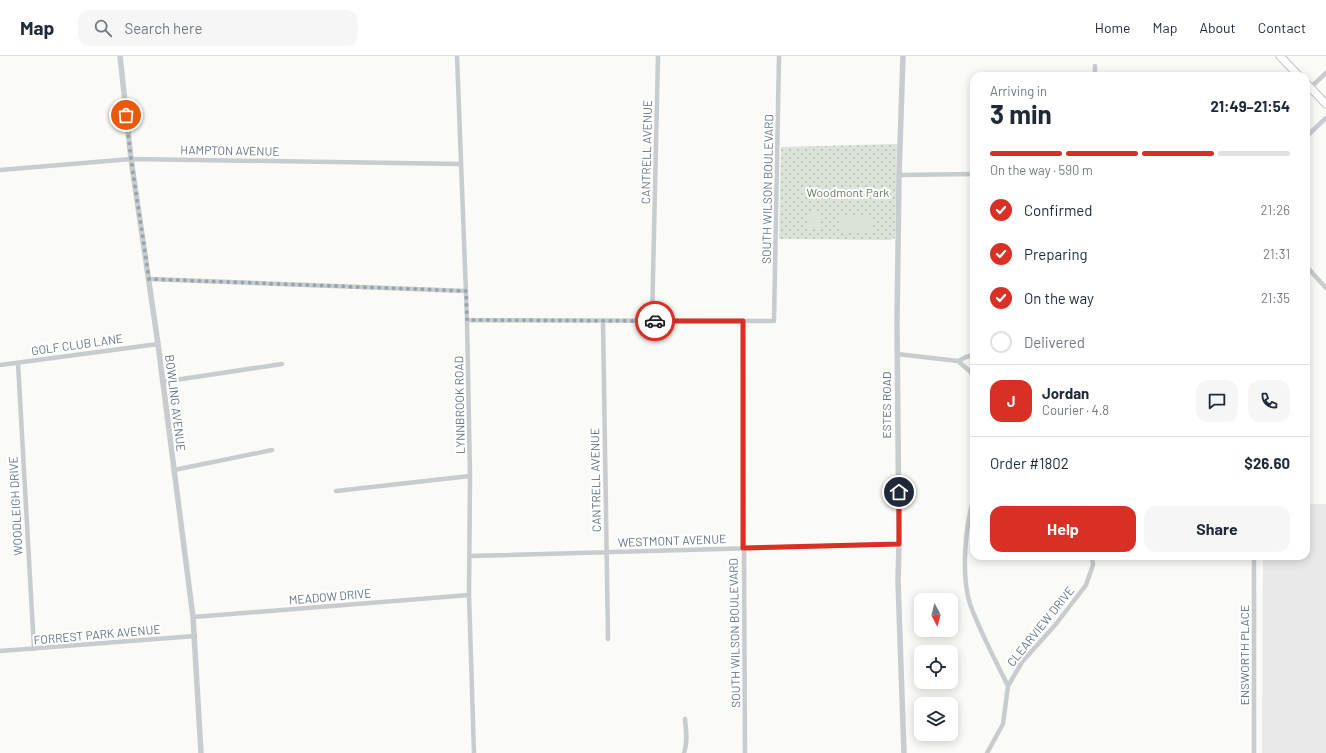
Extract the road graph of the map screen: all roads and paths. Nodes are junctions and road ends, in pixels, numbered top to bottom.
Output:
1 (120, 56) edge
2 (457, 56) edge
3 (658, 56) edge
4 (779, 56) edge
5 (903, 56) edge
6 (1280, 56) edge
7 (1095, 66) dead end
8 (1095, 72) edge
9 (1296, 72) edge
10 (1326, 73) edge
11 (1310, 84) edge
12 (1310, 87) edge
13 (1326, 104) edge
14 (1326, 118) edge
15 (1310, 133) edge
16 (131, 159) junction
17 (461, 164) junction
18 (0, 170) edge
19 (970, 174) edge
20 (899, 175) junction
21 (1310, 270) edge
22 (149, 279) junction
23 (1326, 288) edge
24 (466, 291) junction
25 (467, 320) junction
26 (603, 321) junction
27 (652, 321) junction
28 (743, 321) junction
29 (158, 344) junction
30 (897, 354) junction
31 (970, 356) edge
32 (958, 361) junction
33 (18, 362) junction
34 (282, 364) dead end
35 (0, 365) edge
36 (970, 372) edge
37 (162, 382) junction
38 (272, 450) dead end
39 (174, 470) junction
40 (470, 476) junction
41 (336, 491) dead end
42 (970, 511) edge
43 (899, 544) junction
44 (743, 548) junction
45 (606, 552) junction
46 (470, 556) junction
47 (1092, 560) edge
48 (1254, 560) edge
49 (469, 594) junction
50 (193, 617) junction
51 (195, 636) junction
52 (608, 639) dead end
53 (34, 649) junction
54 (0, 651) edge
55 (1008, 686) junction
56 (685, 719) dead end
57 (201, 753) edge
58 (474, 753) edge
59 (684, 753) edge
60 (745, 753) edge
61 (904, 753) edge
62 (987, 753) edge
63 (1254, 753) edge

1 - 16 street, BOWLING AVENUE
2 - 17 street, LYNNBROOK ROAD
3 - 27 street, CANTRELL AVENUE
4 - 28 street, SOUTH WILSON BOULEVARD
5 - 20 street, ESTES ROAD
6 - 9 main road
7 - 8 street
10 - 11 street
12 - 13 main road
14 - 15 street
16 - 17 street, HAMPTON AVENUE
16 - 18 street, HAMPTON AVENUE
16 - 22 street, BOWLING AVENUE
17 - 24 street, LYNNBROOK ROAD
19 - 20 street
20 - 30 street, ESTES ROAD
21 - 23 street
22 - 24 street
22 - 29 street, BOWLING AVENUE
24 - 25 street, LYNNBROOK ROAD
25 - 26 street
25 - 40 street, LYNNBROOK ROAD
26 - 27 street
26 - 45 street, CANTRELL AVENUE
27 - 28 street
28 - 44 street, SOUTH WILSON BOULEVARD
29 - 33 street, GOLF CLUB LANE
29 - 37 street, BOWLING AVENUE
30 - 32 street
30 - 43 street, ESTES ROAD
31 - 32 street
32 - 36 street
33 - 35 street, GOLF CLUB LANE
33 - 53 street, WOODLEIGH DRIVE
34 - 37 street
37 - 39 street, BOWLING AVENUE
38 - 39 street
39 - 50 street, BOWLING AVENUE
40 - 41 street
40 - 46 street, LYNNBROOK ROAD
42 - 55 street
43 - 44 street, WESTMONT AVENUE
43 - 61 street, ESTES ROAD
44 - 45 street, WESTMONT AVENUE
44 - 60 street, SOUTH WILSON BOULEVARD
45 - 46 street, WESTMONT AVENUE
45 - 52 street, CANTRELL AVENUE
46 - 49 street, LYNNBROOK ROAD
47 - 55 street, CLEARVIEW DRIVE
48 - 63 street, ENSWORTH PLACE
49 - 50 street, MEADOW DRIVE
49 - 58 street, LYNNBROOK ROAD
50 - 51 street, BOWLING AVENUE
51 - 53 street, FORREST PARK AVENUE
51 - 57 street, BOWLING AVENUE
53 - 54 street, FORREST PARK AVENUE
55 - 62 street, CLEARVIEW DRIVE
56 - 59 street

